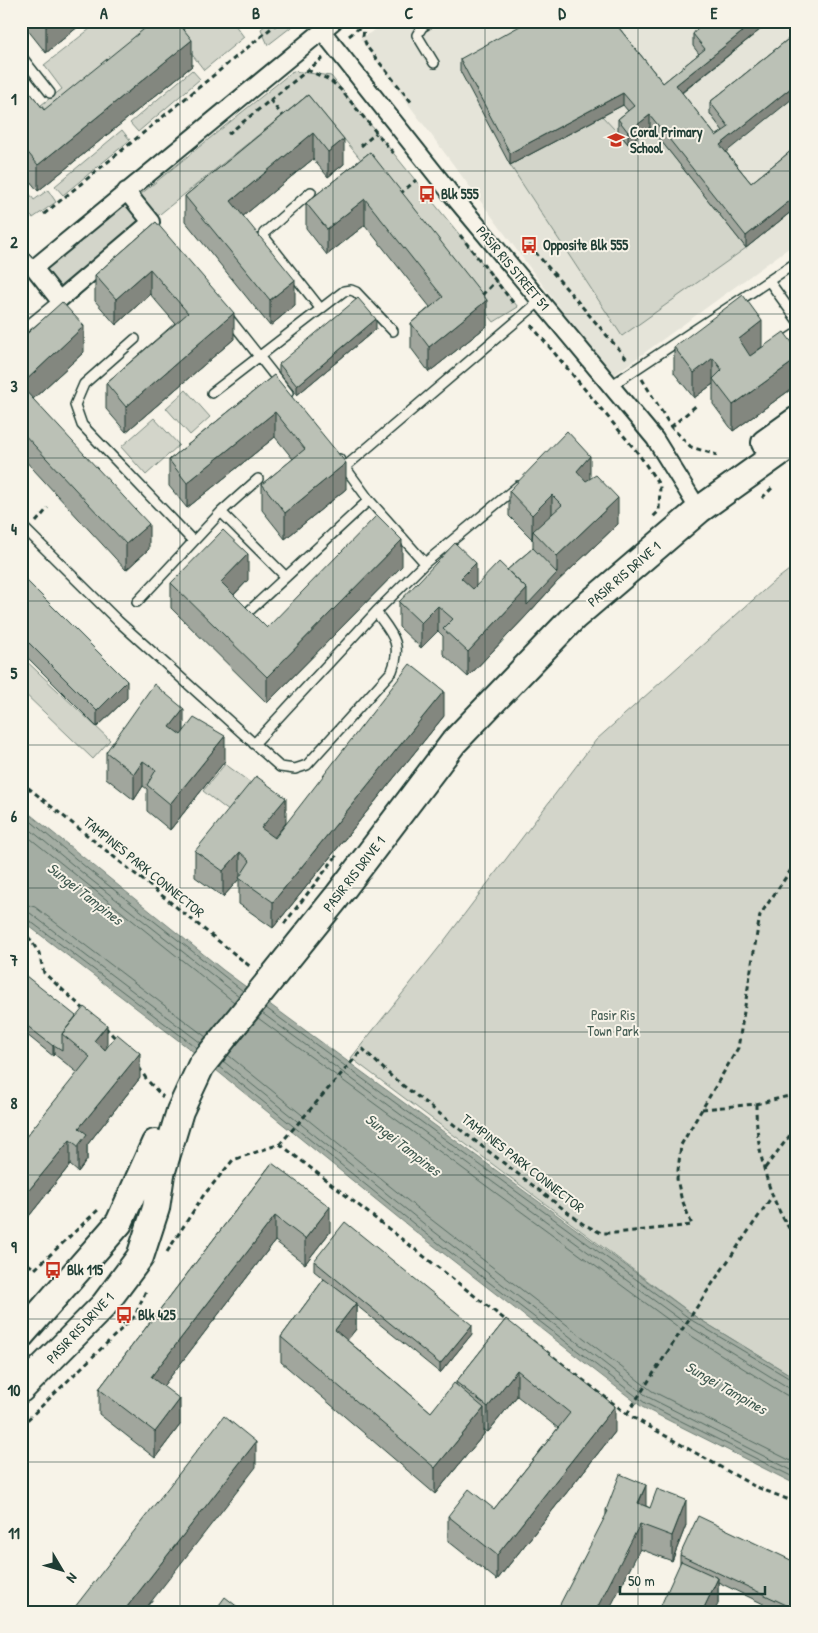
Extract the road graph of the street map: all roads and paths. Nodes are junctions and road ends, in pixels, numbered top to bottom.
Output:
1 (280, 21) edge
2 (432, 21) edge
3 (367, 22) edge
4 (328, 26) edge
5 (336, 48) junction
6 (21, 56) edge
7 (434, 62) dead end
8 (307, 70) junction
9 (258, 83) junction
10 (50, 93) dead end
11 (270, 100) junction
12 (412, 103) dead end
13 (286, 120) edge
14 (376, 133) junction
15 (224, 137) dead end
16 (361, 146) dead end
17 (399, 160) dead end
18 (410, 173) dead end
19 (416, 180) junction
20 (422, 187) dead end
21 (126, 191) junction
22 (311, 192) dead end
23 (394, 200) edge
24 (44, 214) dead end
25 (457, 231) dead end
26 (529, 245) dead end
27 (21, 253) edge
28 (797, 262) edge
29 (34, 268) junction
30 (512, 268) junction
31 (769, 281) junction
32 (496, 282) junction
33 (482, 295) edge
34 (59, 300) junction
35 (540, 301) junction
36 (320, 308) junction
37 (224, 312) edge
38 (523, 315) junction
39 (797, 320) edge
40 (21, 331) edge
41 (393, 331) dead end
42 (797, 333) edge
43 (135, 339) dead end
44 (775, 348) edge
45 (260, 356) junction
46 (636, 369) junction
47 (612, 385) junction
48 (212, 393) dead end
49 (296, 404) edge
50 (698, 404) edge
51 (797, 420) edge
52 (671, 427) junction
53 (797, 440) edge
54 (332, 451) edge
55 (638, 453) dead end
56 (717, 455) dead end
57 (345, 467) junction
58 (258, 479) dead end
59 (523, 482) edge
60 (369, 500) junction
61 (695, 503) junction
62 (221, 512) junction
63 (21, 525) edge
64 (193, 542) junction
65 (424, 563) junction
66 (286, 577) junction
67 (137, 602) dead end
68 (376, 612) junction
69 (247, 614) edge
70 (254, 744) junction
71 (21, 782) edge
72 (797, 861) edge
73 (21, 931) edge
74 (261, 973) junction
75 (90, 1014) edge
76 (104, 1026) edge
77 (117, 1040) edge
78 (135, 1060) edge
79 (197, 1063) junction
80 (797, 1094) edge
81 (163, 1097) dead end
82 (756, 1104) junction
83 (702, 1109) junction
84 (797, 1126) edge
85 (280, 1144) junction
86 (765, 1169) junction
87 (774, 1195) junction
88 (203, 1196) dead end
89 (101, 1207) dead end
90 (797, 1238) edge
91 (21, 1266) edge
92 (135, 1316) dead end
93 (509, 1322) edge
94 (122, 1323) dead end
95 (524, 1334) edge
96 (21, 1335) edge
97 (21, 1389) edge
98 (627, 1414) junction
99 (797, 1504) edge

1 - 24 path
2 - 7 lane
3 - 5 path
3 - 12 path
4 - 5 street, PASIR RIS STREET 51
4 - 9 street, PASIR RIS STREET 51
5 - 8 path
5 - 30 street, PASIR RIS STREET 51
6 - 10 lane
8 - 11 path
8 - 14 path
9 - 11 path
9 - 21 street, PASIR RIS STREET 51
11 - 13 path
11 - 15 path
14 - 16 path
14 - 17 path
18 - 19 path
19 - 20 path
19 - 23 path
21 - 29 street, PASIR RIS STREET 51
21 - 34 street
22 - 36 lane
25 - 32 path
26 - 46 path
27 - 29 lane
28 - 31 lane
29 - 34 street
30 - 32 path
30 - 35 street, PASIR RIS STREET 51
31 - 39 lane
31 - 46 lane
32 - 33 path
32 - 38 path
34 - 40 lane
35 - 38 lane
35 - 47 street, PASIR RIS STREET 51
36 - 41 lane
36 - 45 lane
37 - 45 lane
38 - 55 path
38 - 57 lane
42 - 44 lane
43 - 64 lane
45 - 48 lane
45 - 49 lane
46 - 47 lane
46 - 52 path
47 - 61 street, PASIR RIS STREET 51
50 - 52 path
51 - 61 main road, PASIR RIS DRIVE 1
52 - 56 path
53 - 61 main road, PASIR RIS DRIVE 1
54 - 57 lane
57 - 60 lane
58 - 62 lane
59 - 65 lane
60 - 65 lane
60 - 66 lane
61 - 74 main road, PASIR RIS DRIVE 1
62 - 64 lane
62 - 66 lane
63 - 70 lane
64 - 67 lane
65 - 68 lane
66 - 69 lane
68 - 70 lane
68 - 70 lane
71 - 74 path, TAMPINES PARK CONNECTOR
72 - 83 path
73 - 75 path
74 - 79 main road, PASIR RIS DRIVE 1
76 - 77 path
78 - 81 path
79 - 96 main road, PASIR RIS DRIVE 1
79 - 97 main road, PASIR RIS DRIVE 1
80 - 82 path
82 - 83 path
82 - 86 path
83 - 85 path, TAMPINES PARK CONNECTOR
84 - 86 path
85 - 88 path
85 - 93 path
86 - 87 path
87 - 90 path
87 - 98 path
89 - 91 path
92 - 94 path
95 - 98 path
98 - 99 path

